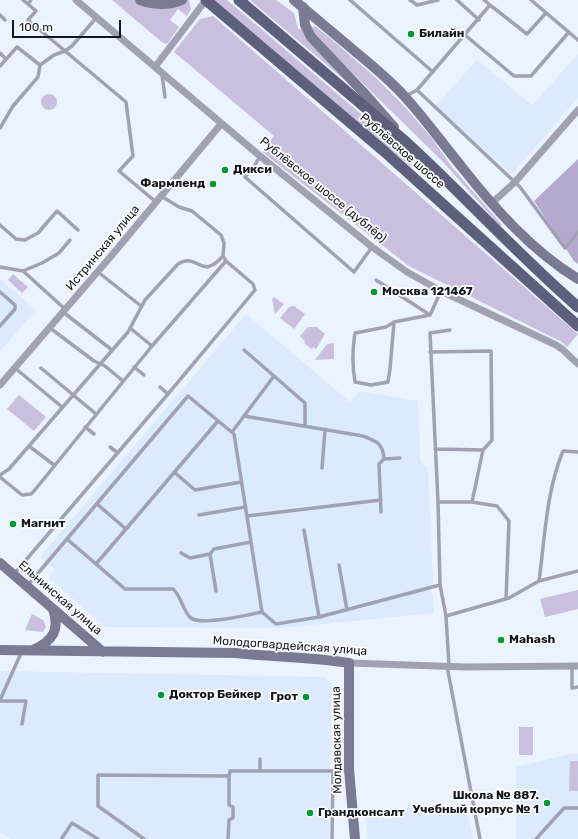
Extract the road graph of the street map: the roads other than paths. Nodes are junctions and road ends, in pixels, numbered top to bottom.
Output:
1 (23, 0) edge
2 (31, 0) edge
3 (76, 0) edge
4 (140, 0) edge
5 (182, 0) edge
6 (206, 0) edge
7 (239, 0) edge
8 (294, 0) edge
9 (350, 0) edge
10 (410, 0) edge
11 (438, 0) edge
12 (457, 0) edge
13 (484, 0) edge
14 (531, 0) edge
15 (28, 4) junction
16 (490, 5) junction
17 (303, 7) junction
18 (546, 13) junction
19 (0, 15) edge
20 (96, 17) junction
21 (6, 20) dead end
22 (479, 20) junction
23 (569, 32) junction
24 (465, 35) junction
25 (578, 40) edge
26 (65, 51) junction
27 (0, 54) edge
28 (6, 59) junction
29 (40, 65) junction
30 (0, 66) edge
31 (155, 67) junction
32 (433, 72) junction
33 (162, 74) junction
34 (417, 90) junction
35 (165, 97) dead end
36 (406, 97) junction
37 (578, 110) edge
38 (221, 124) junction
39 (0, 128) edge
40 (406, 142) junction
41 (260, 156) junction
42 (515, 182) junction
43 (161, 196) junction
44 (156, 202) junction
45 (492, 203) junction
46 (0, 225) edge
47 (78, 230) dead end
48 (578, 232) edge
49 (70, 240) dead end
50 (372, 247) junction
51 (223, 256) junction
52 (226, 262) junction
53 (0, 267) edge
54 (23, 271) junction
55 (97, 271) junction
56 (578, 279) edge
57 (376, 280) dead end
58 (441, 291) junction
59 (0, 292) edge
60 (141, 306) junction
61 (578, 306) edge
62 (64, 311) junction
63 (430, 314) junction
64 (394, 322) junction
65 (0, 326) edge
66 (578, 326) edge
67 (50, 328) junction
68 (130, 328) junction
69 (450, 330) dead end
70 (152, 346) junction
71 (112, 350) junction
72 (244, 350) dead end
73 (430, 352) junction
74 (100, 364) junction
75 (578, 364) edge
76 (134, 367) junction
77 (15, 368) junction
78 (41, 368) dead end
79 (144, 375) dead end
80 (274, 376) junction
81 (123, 381) junction
82 (0, 385) edge
83 (160, 388) dead end
84 (73, 394) junction
85 (168, 394) junction
86 (62, 407) junction
87 (96, 414) junction
88 (244, 416) junction
89 (218, 421) junction
90 (305, 426) junction
91 (85, 427) junction
92 (326, 430) junction
93 (232, 432) junction
94 (94, 434) dead end
95 (29, 446) junction
96 (110, 447) dead end
97 (435, 449) junction
98 (483, 450) junction
99 (578, 452) edge
100 (118, 453) junction
101 (400, 458) dead end
102 (384, 459) junction
103 (54, 465) junction
104 (322, 468) dead end
105 (174, 472) junction
106 (0, 476) edge
107 (241, 482) junction
108 (381, 500) junction
109 (438, 502) junction
110 (472, 502) junction
111 (97, 504) junction
112 (245, 507) junction
113 (381, 512) dead end
114 (199, 515) dead end
115 (247, 516) junction
116 (126, 529) junction
117 (304, 530) dead end
118 (67, 539) junction
119 (251, 542) junction
120 (181, 553) dead end
121 (210, 554) junction
122 (0, 563) edge
123 (96, 564) junction
124 (339, 565) dead end
125 (578, 571) edge
126 (13, 575) junction
127 (539, 581) junction
128 (440, 585) junction
129 (26, 586) junction
130 (216, 590) dead end
131 (506, 598) junction
132 (53, 609) junction
133 (347, 610) junction
134 (262, 612) junction
135 (320, 616) junction
136 (446, 616) junction
137 (0, 650) edge
138 (27, 650) junction
139 (103, 652) junction
140 (349, 663) junction
141 (448, 666) junction
142 (575, 666) edge
143 (578, 687) edge
144 (0, 701) edge
145 (22, 724) dead end
146 (260, 760) dead end
147 (349, 769) junction
148 (260, 771) junction
149 (333, 771) junction
150 (229, 776) junction
151 (578, 808) edge
152 (62, 839) edge
153 (98, 839) edge
154 (144, 839) edge
155 (228, 839) edge
156 (332, 839) edge
157 (355, 839) edge
158 (480, 839) edge
159 (536, 839) edge

1 - 15 lane
2 - 15 lane
3 - 20 street, Рублёвское шоссе (дублёр)
4 - 5 street
6 - 31 street
6 - 66 main road, Рублёвское шоссе
7 - 40 main road, Рублёвское шоссе
8 - 17 street
9 - 32 lane
10 - 11 lane
12 - 22 lane
13 - 16 lane
14 - 18 lane
15 - 26 lane
16 - 18 lane
16 - 22 lane
17 - 36 street
17 - 40 street
18 - 23 lane
19 - 21 lane
20 - 26 lane
20 - 31 street, Рублёвское шоссе (дублёр)
22 - 24 lane
23 - 24 lane
23 - 25 lane
24 - 32 lane
26 - 29 lane
26 - 44 lane
27 - 28 lane
28 - 29 lane
28 - 30 lane
29 - 39 lane
31 - 33 street, Рублёвское шоссе (дублёр)
32 - 34 lane
33 - 35 lane
33 - 38 street, Рублёвское шоссе (дублёр)
34 - 36 lane
34 - 42 lane
36 - 45 street
37 - 42 street
38 - 41 street, Рублёвское шоссе (дублёр)
38 - 43 street, Истринская улица
40 - 61 main road, Рублёвское шоссе
41 - 50 street, Рублёвское шоссе (дублёр)
41 - 50 lane
42 - 45 street
42 - 48 lane
43 - 44 street, Истринская улица
43 - 51 lane
44 - 55 street, Истринская улица
45 - 56 street
46 - 47 lane
49 - 54 lane
50 - 58 street, Рублёвское шоссе (дублёр)
51 - 52 lane
51 - 60 lane
52 - 70 lane
52 - 85 lane
53 - 54 lane
54 - 62 lane
55 - 60 lane
55 - 62 street, Истринская улица
57 - 63 lane
58 - 63 lane
58 - 75 street, Рублёвское шоссе (дублёр)
59 - 65 lane
60 - 68 lane
62 - 67 street, Истринская улица
62 - 71 lane
63 - 64 lane
64 - 64 lane
67 - 74 lane
67 - 77 street, Истринская улица
68 - 70 lane
68 - 71 lane
69 - 73 lane
70 - 76 lane
71 - 74 lane
72 - 80 lane
73 - 97 lane
73 - 98 lane
74 - 81 lane
74 - 84 lane
76 - 79 lane
76 - 81 lane
77 - 82 street, Истринская улица
77 - 86 lane
78 - 84 lane
80 - 88 lane
80 - 90 lane
81 - 87 lane
83 - 85 lane
84 - 86 lane
84 - 87 lane
85 - 100 lane
86 - 95 lane
87 - 91 lane
88 - 90 lane
88 - 93 lane
89 - 93 lane
89 - 105 lane
89 - 111 lane
90 - 92 lane
91 - 94 lane
91 - 103 lane
92 - 102 lane
92 - 104 lane
93 - 107 lane
95 - 103 lane
95 - 106 lane
96 - 100 lane
97 - 98 lane
97 - 109 lane
98 - 110 lane
99 - 127 lane
100 - 126 lane
101 - 102 lane
102 - 108 lane
103 - 106 lane
105 - 107 lane
105 - 116 lane
107 - 112 lane
108 - 113 lane
108 - 115 lane
109 - 110 lane
109 - 128 lane
110 - 131 lane
111 - 116 lane
111 - 118 lane
112 - 114 lane
112 - 115 lane
115 - 119 lane
116 - 123 lane
117 - 135 lane
118 - 123 lane
118 - 129 lane
119 - 121 lane
119 - 134 lane
120 - 121 lane
121 - 130 lane
122 - 126 street, Ельнинская улица
123 - 134 lane
124 - 133 lane
125 - 127 lane
126 - 129 street, Ельнинская улица
127 - 131 lane
128 - 133 lane
128 - 136 lane
129 - 132 street, Ельнинская улица
131 - 136 lane
132 - 138 street
132 - 139 street, Ельнинская улица
133 - 135 lane
134 - 135 lane
136 - 141 lane
137 - 138 street, Молодогвардейская улица
138 - 139 street, Молодогвардейская улица
138 - 144 lane
139 - 140 street, Молодогвардейская улица
140 - 141 street, Молодогвардейская улица
140 - 147 street, Молдавская улица
141 - 142 street, Молодогвардейская улица
141 - 158 lane
142 - 143 lane
144 - 145 lane
146 - 148 lane
147 - 149 lane
147 - 157 street, Молдавская улица
148 - 149 lane
148 - 150 lane
149 - 156 lane
150 - 154 lane
150 - 155 lane
151 - 159 lane
152 - 153 lane

